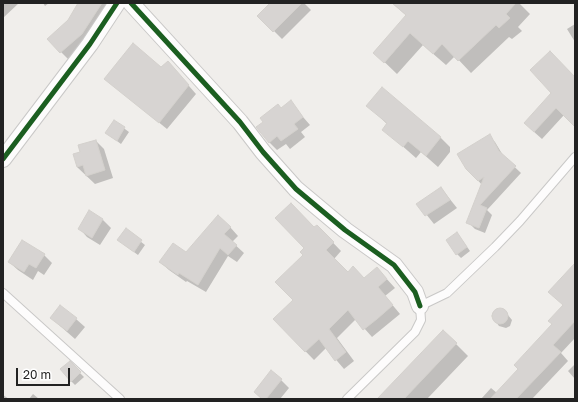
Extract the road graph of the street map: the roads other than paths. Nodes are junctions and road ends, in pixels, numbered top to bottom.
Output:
1 (117, 3) edge
2 (131, 3) edge
3 (575, 156) edge
4 (3, 159) edge
5 (3, 292) edge
6 (420, 306) junction
7 (120, 399) edge
8 (348, 399) edge

1 - 4 street
2 - 6 street
3 - 6 lane
5 - 7 lane
6 - 8 lane

